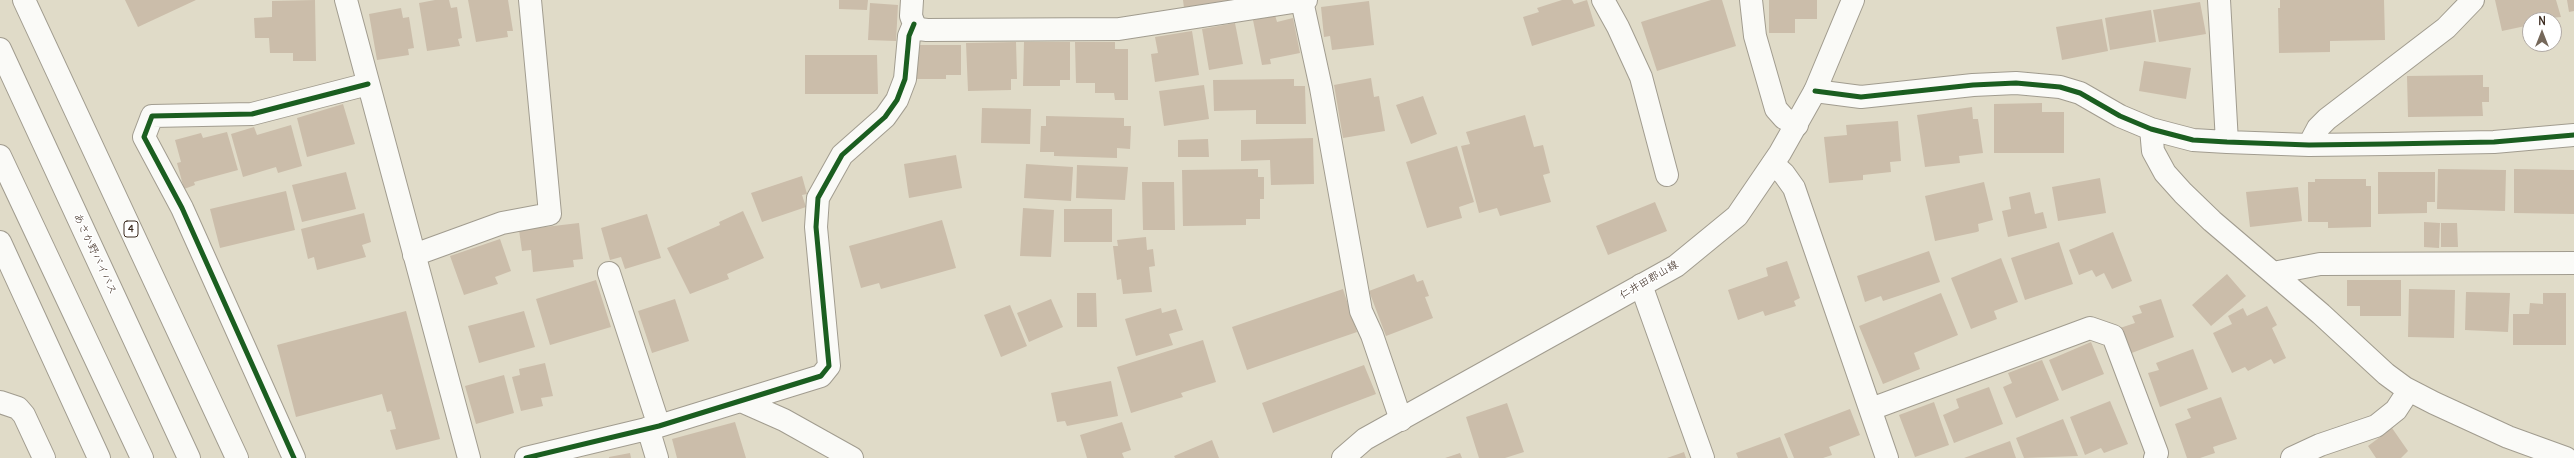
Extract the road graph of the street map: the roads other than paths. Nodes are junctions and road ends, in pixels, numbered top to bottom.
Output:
1 (24, 0) edge
2 (346, 0) edge
3 (530, 0) edge
4 (912, 0) edge
5 (1603, 0) edge
6 (1751, 0) edge
7 (1853, 0) edge
8 (2219, 0) edge
9 (2474, 0) edge
10 (1304, 1) edge
11 (914, 24) junction
12 (0, 50) edge
13 (368, 84) junction
14 (1815, 92) junction
15 (1797, 125) junction
16 (2151, 130) junction
17 (2574, 135) edge
18 (2227, 142) junction
19 (2309, 145) junction
20 (0, 156) edge
21 (1773, 164) junction
22 (1667, 175) dead end
23 (0, 242) edge
24 (414, 255) junction
25 (2574, 263) edge
26 (610, 272) dead end
27 (2273, 273) junction
28 (1641, 285) junction
29 (2409, 390) junction
30 (741, 401) junction
31 (0, 402) edge
32 (1871, 409) junction
33 (1401, 420) junction
34 (653, 427) junction
35 (44, 458) edge
36 (99, 458) edge
37 (142, 458) edge
38 (189, 458) edge
39 (236, 458) edge
40 (294, 458) edge
41 (469, 458) edge
42 (526, 458) edge
43 (657, 458) edge
44 (852, 458) edge
45 (1343, 458) edge
46 (1703, 458) edge
47 (1887, 458) edge
48 (2155, 458) edge
49 (2292, 458) edge
50 (2566, 458) edge

1 - 39 main road, 4
2 - 13 main road
3 - 24 main road
4 - 11 main road
5 - 22 main road
6 - 15 main road
7 - 14 main road, 仁井田郡山線
8 - 18 main road
9 - 19 main road
10 - 11 main road
10 - 33 main road
11 - 30 main road
12 - 38 main road, あさか野バイパス
13 - 24 main road
13 - 40 main road
14 - 15 main road, 仁井田郡山線
14 - 16 main road
15 - 21 main road, 仁井田郡山線
16 - 18 main road
16 - 27 main road
17 - 19 main road
18 - 19 main road
20 - 37 main road
21 - 28 main road, 仁井田郡山線
21 - 32 main road
23 - 36 main road
24 - 41 main road
25 - 27 main road
26 - 34 main road
27 - 29 main road
28 - 33 main road, 仁井田郡山線
28 - 46 main road
29 - 49 main road
29 - 50 main road
30 - 34 main road
30 - 44 main road
31 - 35 main road
32 - 47 main road
32 - 48 main road
33 - 45 main road, 仁井田郡山線
34 - 42 main road
34 - 43 main road

